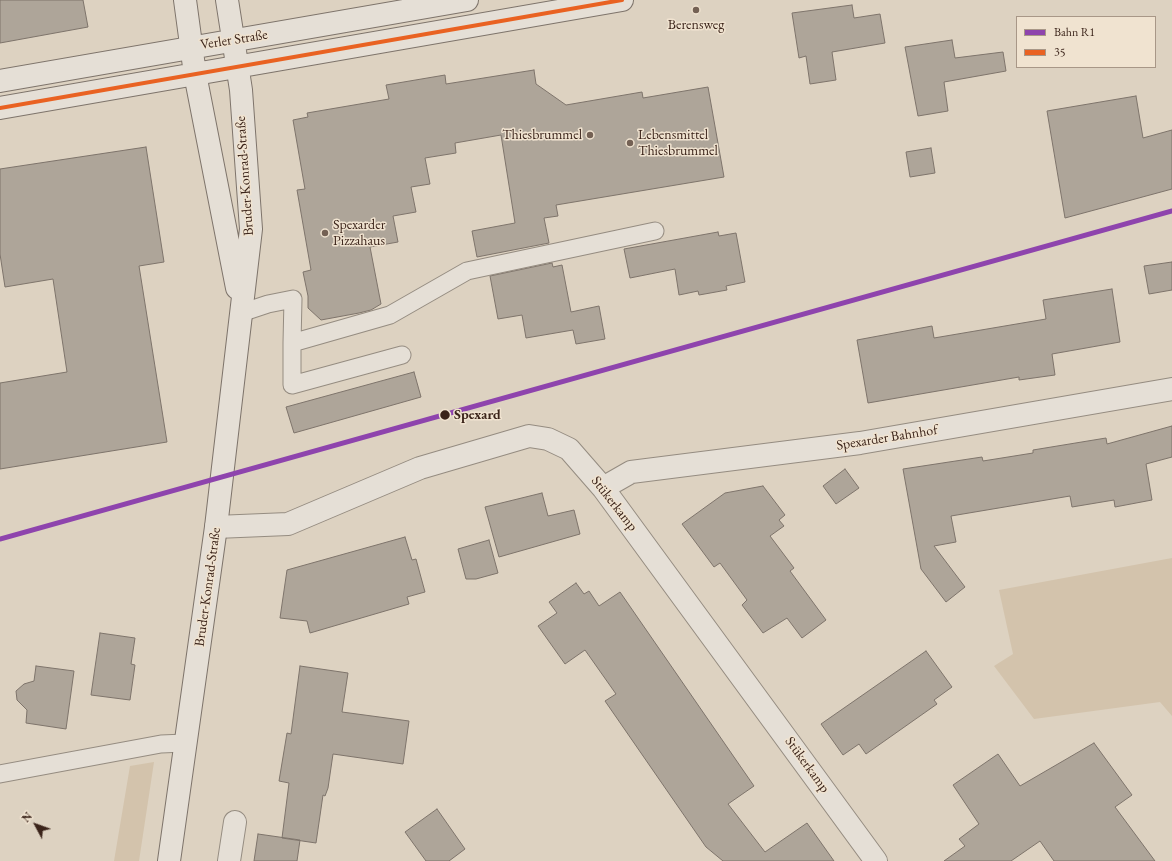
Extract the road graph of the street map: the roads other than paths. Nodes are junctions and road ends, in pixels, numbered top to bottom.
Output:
1 (185, 0) edge
2 (227, 0) edge
3 (467, 0) edge
4 (622, 0) edge
5 (233, 40) junction
6 (191, 47) junction
7 (238, 67) junction
8 (196, 74) junction
9 (0, 81) edge
10 (0, 108) edge
11 (655, 232) dead end
12 (241, 312) junction
13 (292, 343) junction
14 (402, 355) dead end
15 (1172, 389) edge
16 (604, 488) junction
17 (216, 526) junction
18 (185, 743) junction
19 (0, 774) edge
20 (235, 822) dead end
21 (169, 861) edge
22 (230, 861) edge
23 (876, 861) edge

1 - 6 street, Bruder-Konrad-Straße
2 - 5 street, Bruder-Konrad-Straße
3 - 5 street, Verler Straße
4 - 7 street, Verler Straße
5 - 6 street, Verler Straße
5 - 7 street, Bruder-Konrad-Straße
6 - 8 street, Bruder-Konrad-Straße
6 - 9 street, Verler Straße
7 - 8 street, Verler Straße
7 - 12 street, Bruder-Konrad-Straße
8 - 10 street, Verler Straße
8 - 12 street, Bruder-Konrad-Straße
11 - 13 lane
12 - 13 lane
12 - 17 street, Bruder-Konrad-Straße
13 - 14 lane
15 - 16 street, Spexarder Bahnhof
16 - 17 street, Stükerkamp
16 - 23 street, Stükerkamp
17 - 18 street, Bruder-Konrad-Straße
18 - 19 lane
18 - 21 street, Bruder-Konrad-Straße
20 - 22 street

